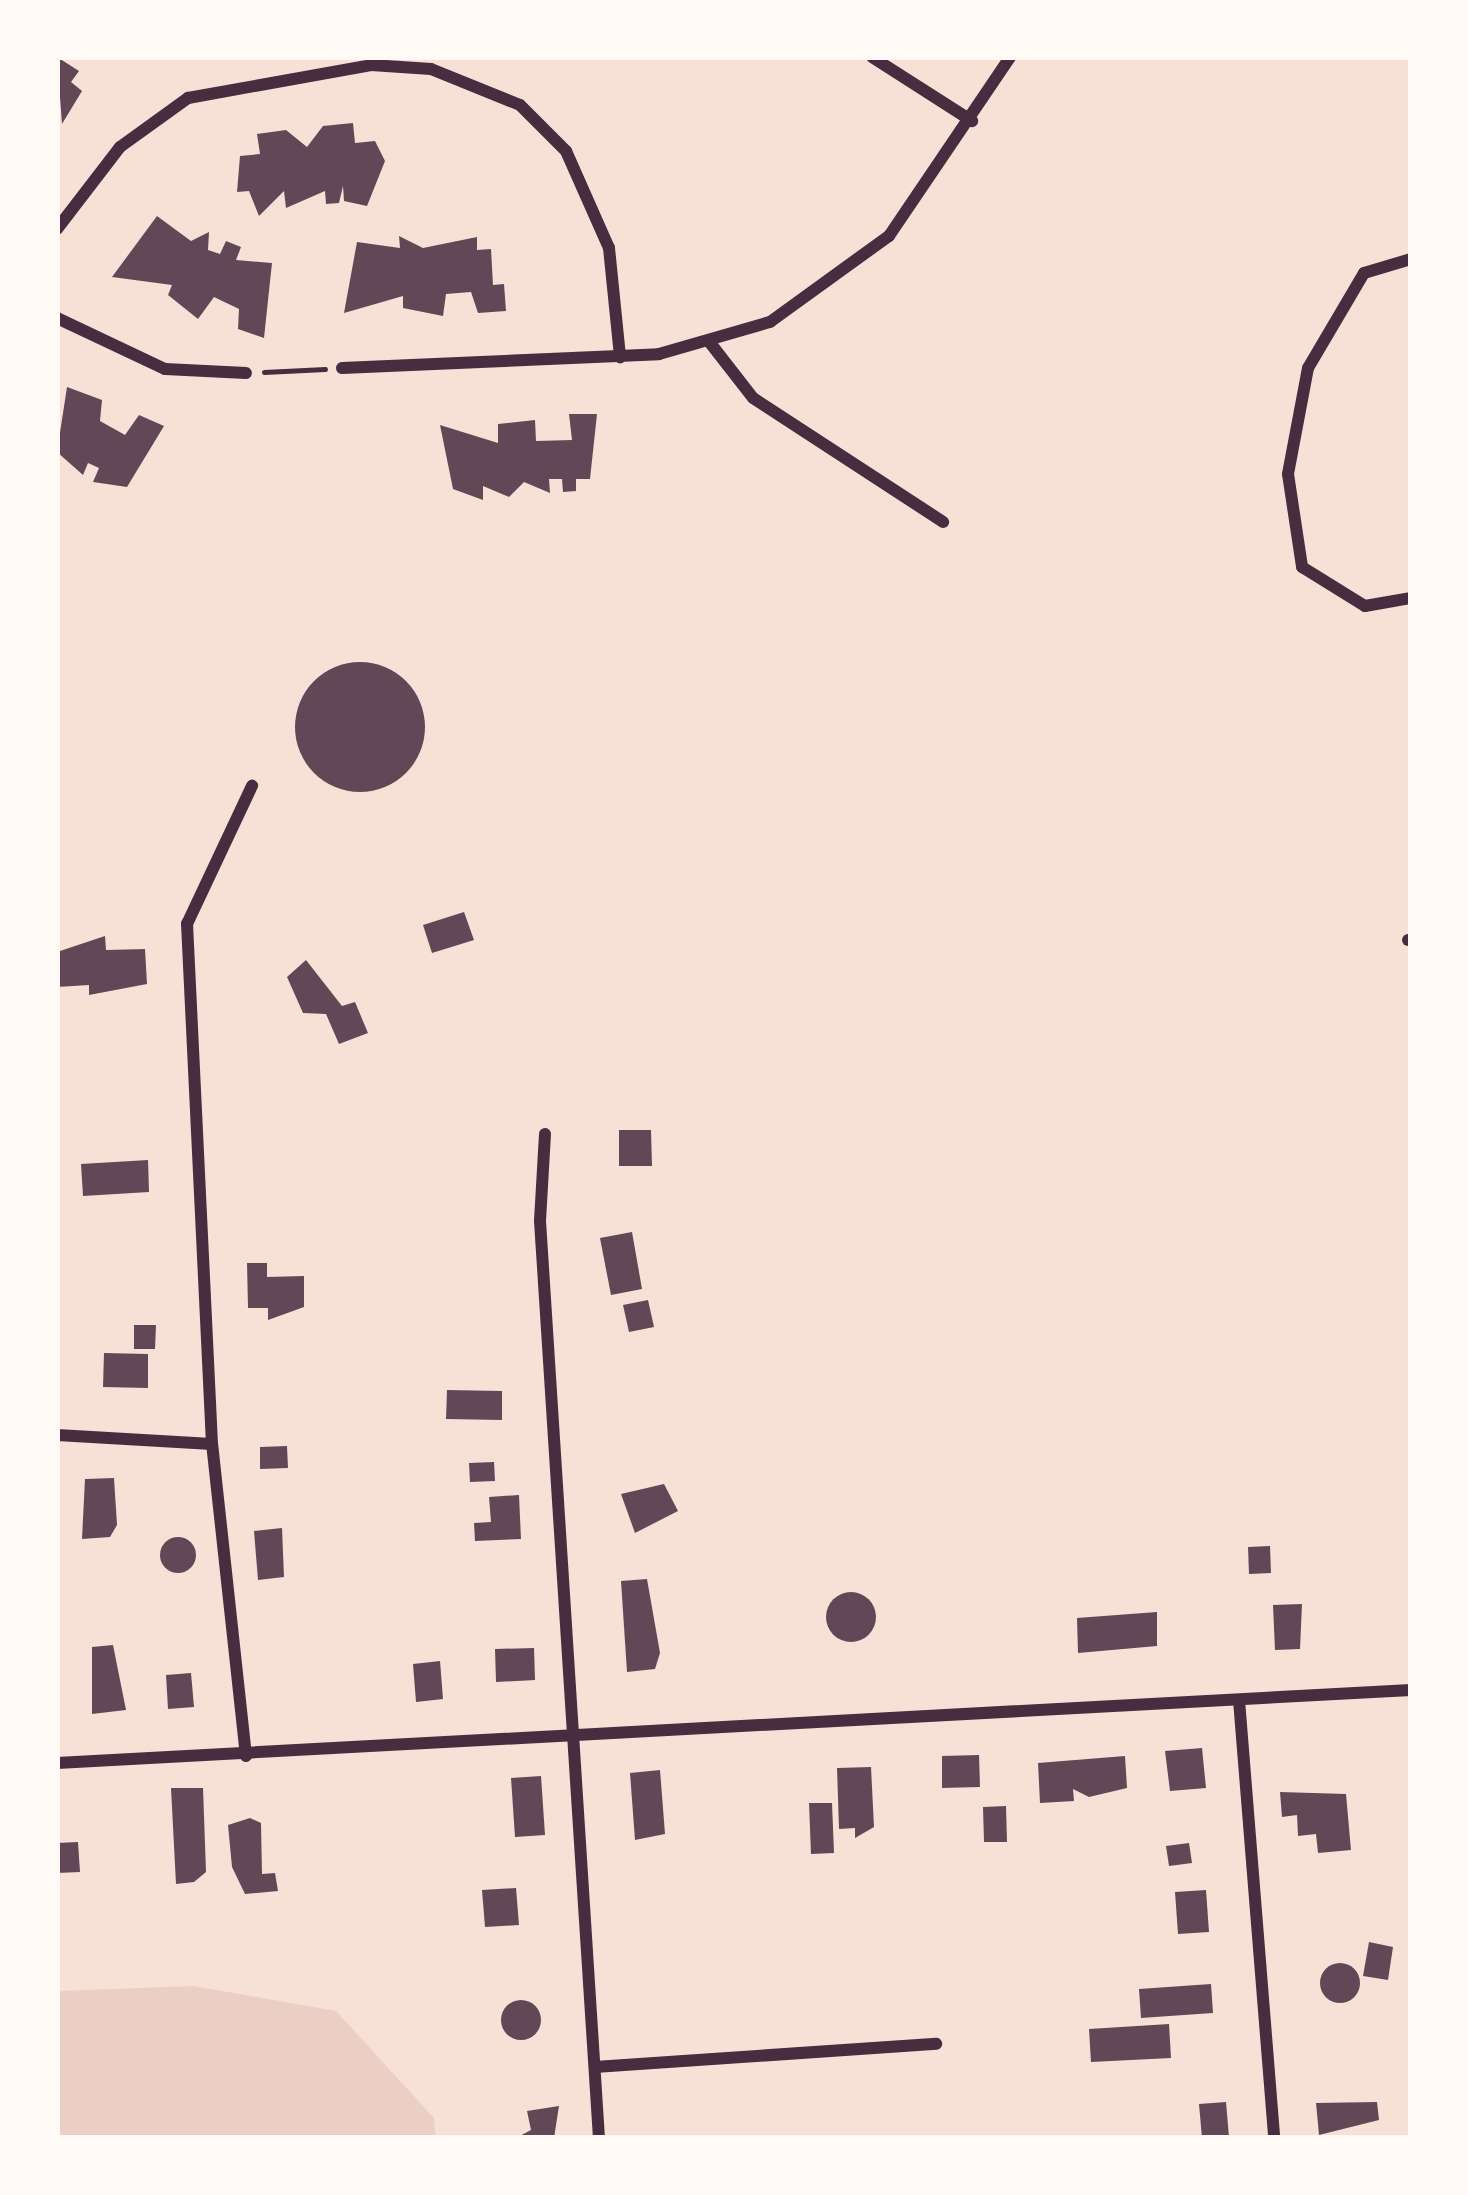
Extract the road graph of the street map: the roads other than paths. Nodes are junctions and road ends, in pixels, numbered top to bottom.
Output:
1 (872, 57) edge
2 (1010, 57) edge
3 (971, 122) junction
4 (57, 229) edge
5 (1411, 259) edge
6 (57, 318) edge
7 (711, 344) junction
8 (620, 357) junction
9 (342, 368) road end
10 (246, 373) road end
11 (943, 522) dead end
12 (1411, 598) edge
13 (252, 786) dead end
14 (545, 1134) dead end
15 (57, 1435) edge
16 (212, 1444) junction
17 (1411, 1690) edge
18 (1239, 1700) junction
19 (574, 1737) junction
20 (246, 1756) junction
21 (57, 1762) edge
22 (936, 2044) dead end
23 (595, 2067) junction
24 (599, 2138) edge
25 (1274, 2138) edge

1 - 3 street
2 - 3 street
3 - 7 street
4 - 8 street
5 - 12 street
6 - 10 street
7 - 8 street
7 - 11 street
8 - 9 street
13 - 16 street
14 - 19 street
15 - 16 street
16 - 20 street
17 - 18 street
18 - 19 street
18 - 25 street
19 - 20 street
19 - 23 street
20 - 21 street
22 - 23 street
23 - 24 street

